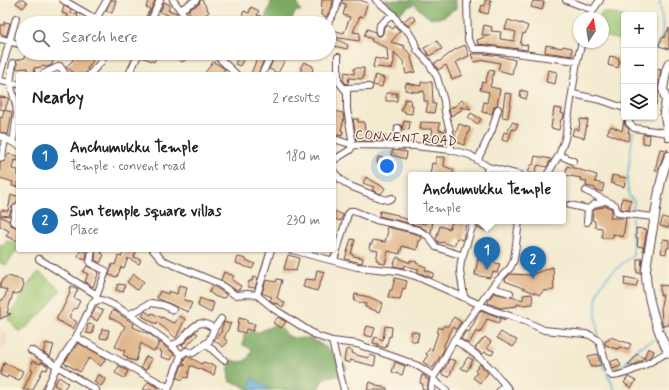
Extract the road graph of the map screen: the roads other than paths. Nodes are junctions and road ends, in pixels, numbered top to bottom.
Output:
1 (63, 0) edge
2 (107, 0) edge
3 (160, 0) edge
4 (173, 0) edge
5 (196, 0) edge
6 (338, 0) edge
7 (376, 0) edge
8 (467, 0) edge
9 (566, 0) edge
10 (600, 0) edge
11 (180, 10) junction
12 (593, 10) joint
13 (393, 14) junction
14 (91, 16) edge
15 (98, 16) edge
16 (153, 16) edge
17 (185, 16) edge
18 (332, 16) edge
19 (16, 18) dead end
20 (379, 32) dead end
21 (0, 39) edge
22 (9, 41) junction
23 (16, 44) edge
24 (580, 48) edge
25 (338, 57) dead end
26 (102, 60) edge
27 (136, 60) edge
28 (219, 60) edge
29 (269, 60) edge
30 (577, 61) junction
31 (13, 63) dead end
32 (669, 63) edge
33 (228, 71) edge
34 (47, 72) edge
35 (64, 72) edge
36 (92, 72) edge
37 (130, 72) edge
38 (263, 72) edge
39 (0, 75) edge
40 (0, 81) edge
41 (10, 83) junction
42 (16, 84) edge
43 (369, 87) dead end
44 (666, 90) edge
45 (346, 91) junction
46 (15, 93) edge
47 (573, 94) junction
48 (16, 104) edge
49 (621, 107) edge
50 (498, 109) dead end
51 (629, 120) edge
52 (398, 128) dead end
53 (669, 135) edge
54 (2, 137) edge
55 (336, 140) edge
56 (16, 144) edge
57 (353, 145) junction
58 (396, 147) junction
59 (451, 150) junction
60 (559, 155) junction
61 (669, 156) edge
62 (2, 158) dead end
63 (336, 159) edge
64 (478, 159) junction
65 (572, 161) dead end
66 (488, 167) junction
67 (487, 172) edge
68 (508, 172) edge
69 (549, 172) edge
70 (336, 175) edge
71 (586, 192) dead end
72 (392, 198) dead end
73 (605, 201) junction
74 (570, 205) dead end
75 (16, 208) edge
76 (588, 209) junction
77 (654, 217) junction
78 (587, 222) dead end
79 (16, 223) edge
80 (473, 224) edge
81 (519, 224) edge
82 (92, 252) edge
83 (155, 252) edge
84 (269, 252) edge
85 (320, 253) edge
86 (463, 256) junction
87 (40, 259) dead end
88 (334, 260) junction
89 (492, 287) junction
90 (510, 293) dead end
91 (97, 295) junction
92 (257, 295) junction
93 (464, 297) junction
94 (93, 302) junction
95 (480, 304) junction
96 (174, 310) dead end
97 (130, 314) junction
98 (221, 319) dead end
99 (214, 329) junction
100 (76, 337) junction
101 (454, 340) junction
102 (332, 341) junction
103 (206, 344) junction
104 (172, 345) junction
105 (30, 350) dead end
106 (668, 352) edge
107 (181, 355) junction
108 (224, 360) dead end
109 (57, 366) junction
110 (434, 378) junction
111 (507, 387) edge
112 (169, 389) edge
113 (46, 390) edge
114 (96, 390) edge
115 (344, 390) edge
116 (431, 390) edge
117 (446, 390) edge
118 (500, 390) edge

1 - 14 street
2 - 15 street
3 - 16 street
4 - 11 street
5 - 11 street
6 - 18 street
7 - 13 street
8 - 30 street
9 - 12 street
10 - 12 street
11 - 17 street
13 - 20 street
13 - 59 street
19 - 22 street
21 - 22 street
22 - 23 street
22 - 39 street
24 - 30 street
25 - 45 street
26 - 36 street
27 - 37 street
28 - 33 street
29 - 38 street
30 - 47 street
31 - 41 street
32 - 44 main road
34 - 35 street
40 - 41 street
41 - 42 street
41 - 46 street
43 - 45 street
44 - 53 main road
45 - 57 street
46 - 48 street
47 - 49 street
47 - 60 street
50 - 64 street
51 - 53 street
52 - 58 street
54 - 56 street
54 - 62 street
55 - 57 street, CONVENT ROAD
57 - 58 street, CONVENT ROAD
57 - 63 street
58 - 59 street, CONVENT ROAD
59 - 64 street, CONVENT ROAD
60 - 65 street
60 - 69 street
61 - 77 main road
64 - 66 street, CONVENT ROAD
66 - 67 street
66 - 68 street
70 - 72 street
71 - 73 street
73 - 76 street
73 - 77 street
74 - 76 street
75 - 79 street
76 - 78 street
77 - 106 main road
80 - 86 street
81 - 89 street
82 - 91 street
83 - 92 street
84 - 92 street
85 - 88 street
86 - 88 street
86 - 93 street
87 - 91 street
88 - 93 street
89 - 90 street
89 - 95 street
91 - 94 street
92 - 102 street
93 - 95 street
94 - 97 street
94 - 100 street
95 - 101 street
95 - 106 street
96 - 97 street
97 - 104 street
98 - 99 street
99 - 103 street
99 - 104 street
100 - 109 street
100 - 112 street
101 - 110 street
101 - 111 street
102 - 110 street
102 - 115 street
103 - 107 street
103 - 108 street
104 - 107 street
105 - 109 street
107 - 112 street
109 - 113 street
109 - 114 street
110 - 116 street
110 - 117 street
111 - 118 street

